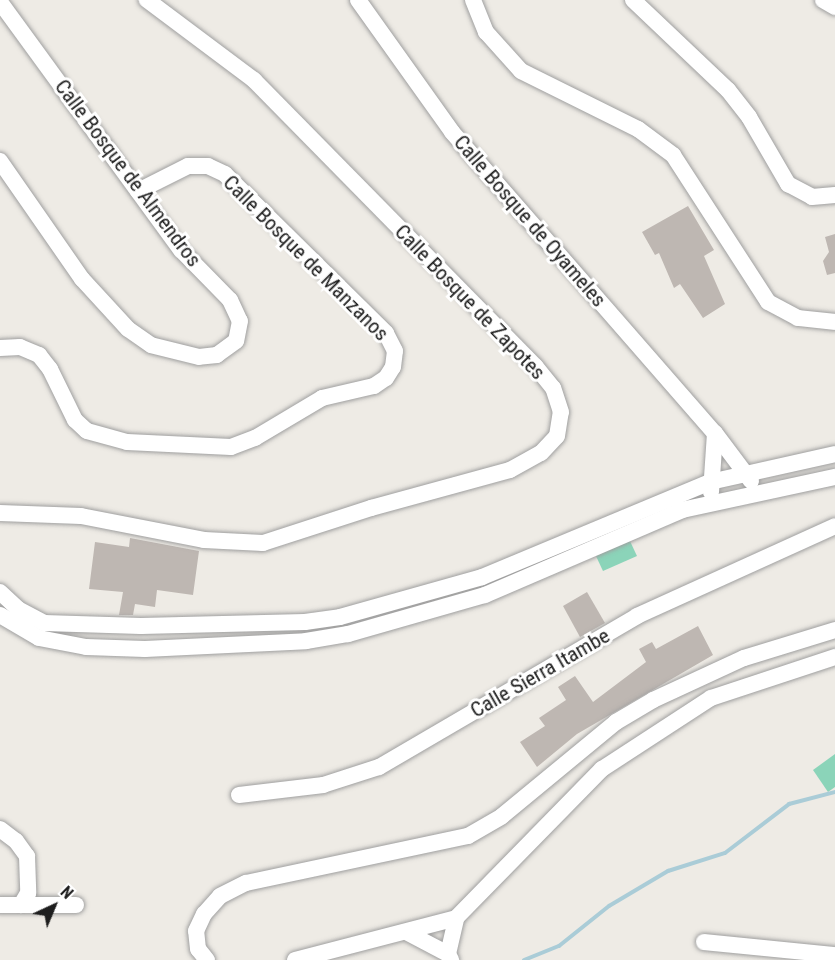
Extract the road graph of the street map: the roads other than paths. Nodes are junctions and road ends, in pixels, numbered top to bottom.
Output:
1 (147, 0) edge
2 (358, 0) edge
3 (473, 0) edge
4 (633, 0) edge
5 (823, 0) edge
6 (0, 2) edge
7 (835, 7) edge
8 (0, 161) edge
9 (138, 191) junction
10 (835, 195) edge
11 (835, 322) edge
12 (0, 348) edge
13 (715, 433) junction
14 (835, 454) edge
15 (749, 474) junction
16 (835, 477) edge
17 (710, 482) junction
18 (756, 495) junction
19 (713, 502) junction
20 (0, 513) edge
21 (20, 516) junction
22 (0, 525) edge
23 (835, 526) edge
24 (0, 592) edge
25 (0, 615) edge
26 (835, 630) edge
27 (835, 657) edge
28 (238, 795) dead end
29 (0, 829) edge
30 (0, 905) edge
31 (21, 905) junction
32 (76, 905) dead end
33 (456, 918) junction
34 (408, 933) junction
35 (704, 942) dead end
36 (835, 955) edge
37 (450, 957) edge
38 (311, 958) edge
39 (207, 960) edge
40 (295, 960) edge

1 - 21 street, Calle Bosque de Zapotes
2 - 13 street, Calle Bosque de Oyameles
3 - 11 street
4 - 10 street
5 - 7 street
6 - 9 street, Calle Bosque de Almendros
8 - 9 street, Calle Bosque de Almendros
9 - 12 street, Calle Bosque de Manzanos
13 - 15 street, Calle Bosque de Oyameles
13 - 17 street
14 - 15 street
15 - 17 street
15 - 18 street
16 - 18 street
17 - 19 street
17 - 24 street
18 - 19 street
19 - 25 street
20 - 21 street, Calle Bosque de Zapotes
21 - 22 street, Calle Bosque de Zapotes
23 - 28 street, Calle Sierra Itambe
26 - 39 street
27 - 33 street
29 - 31 street
30 - 31 street
31 - 32 street
33 - 34 street
33 - 37 street
34 - 37 street
34 - 38 street
35 - 36 street
38 - 40 street

